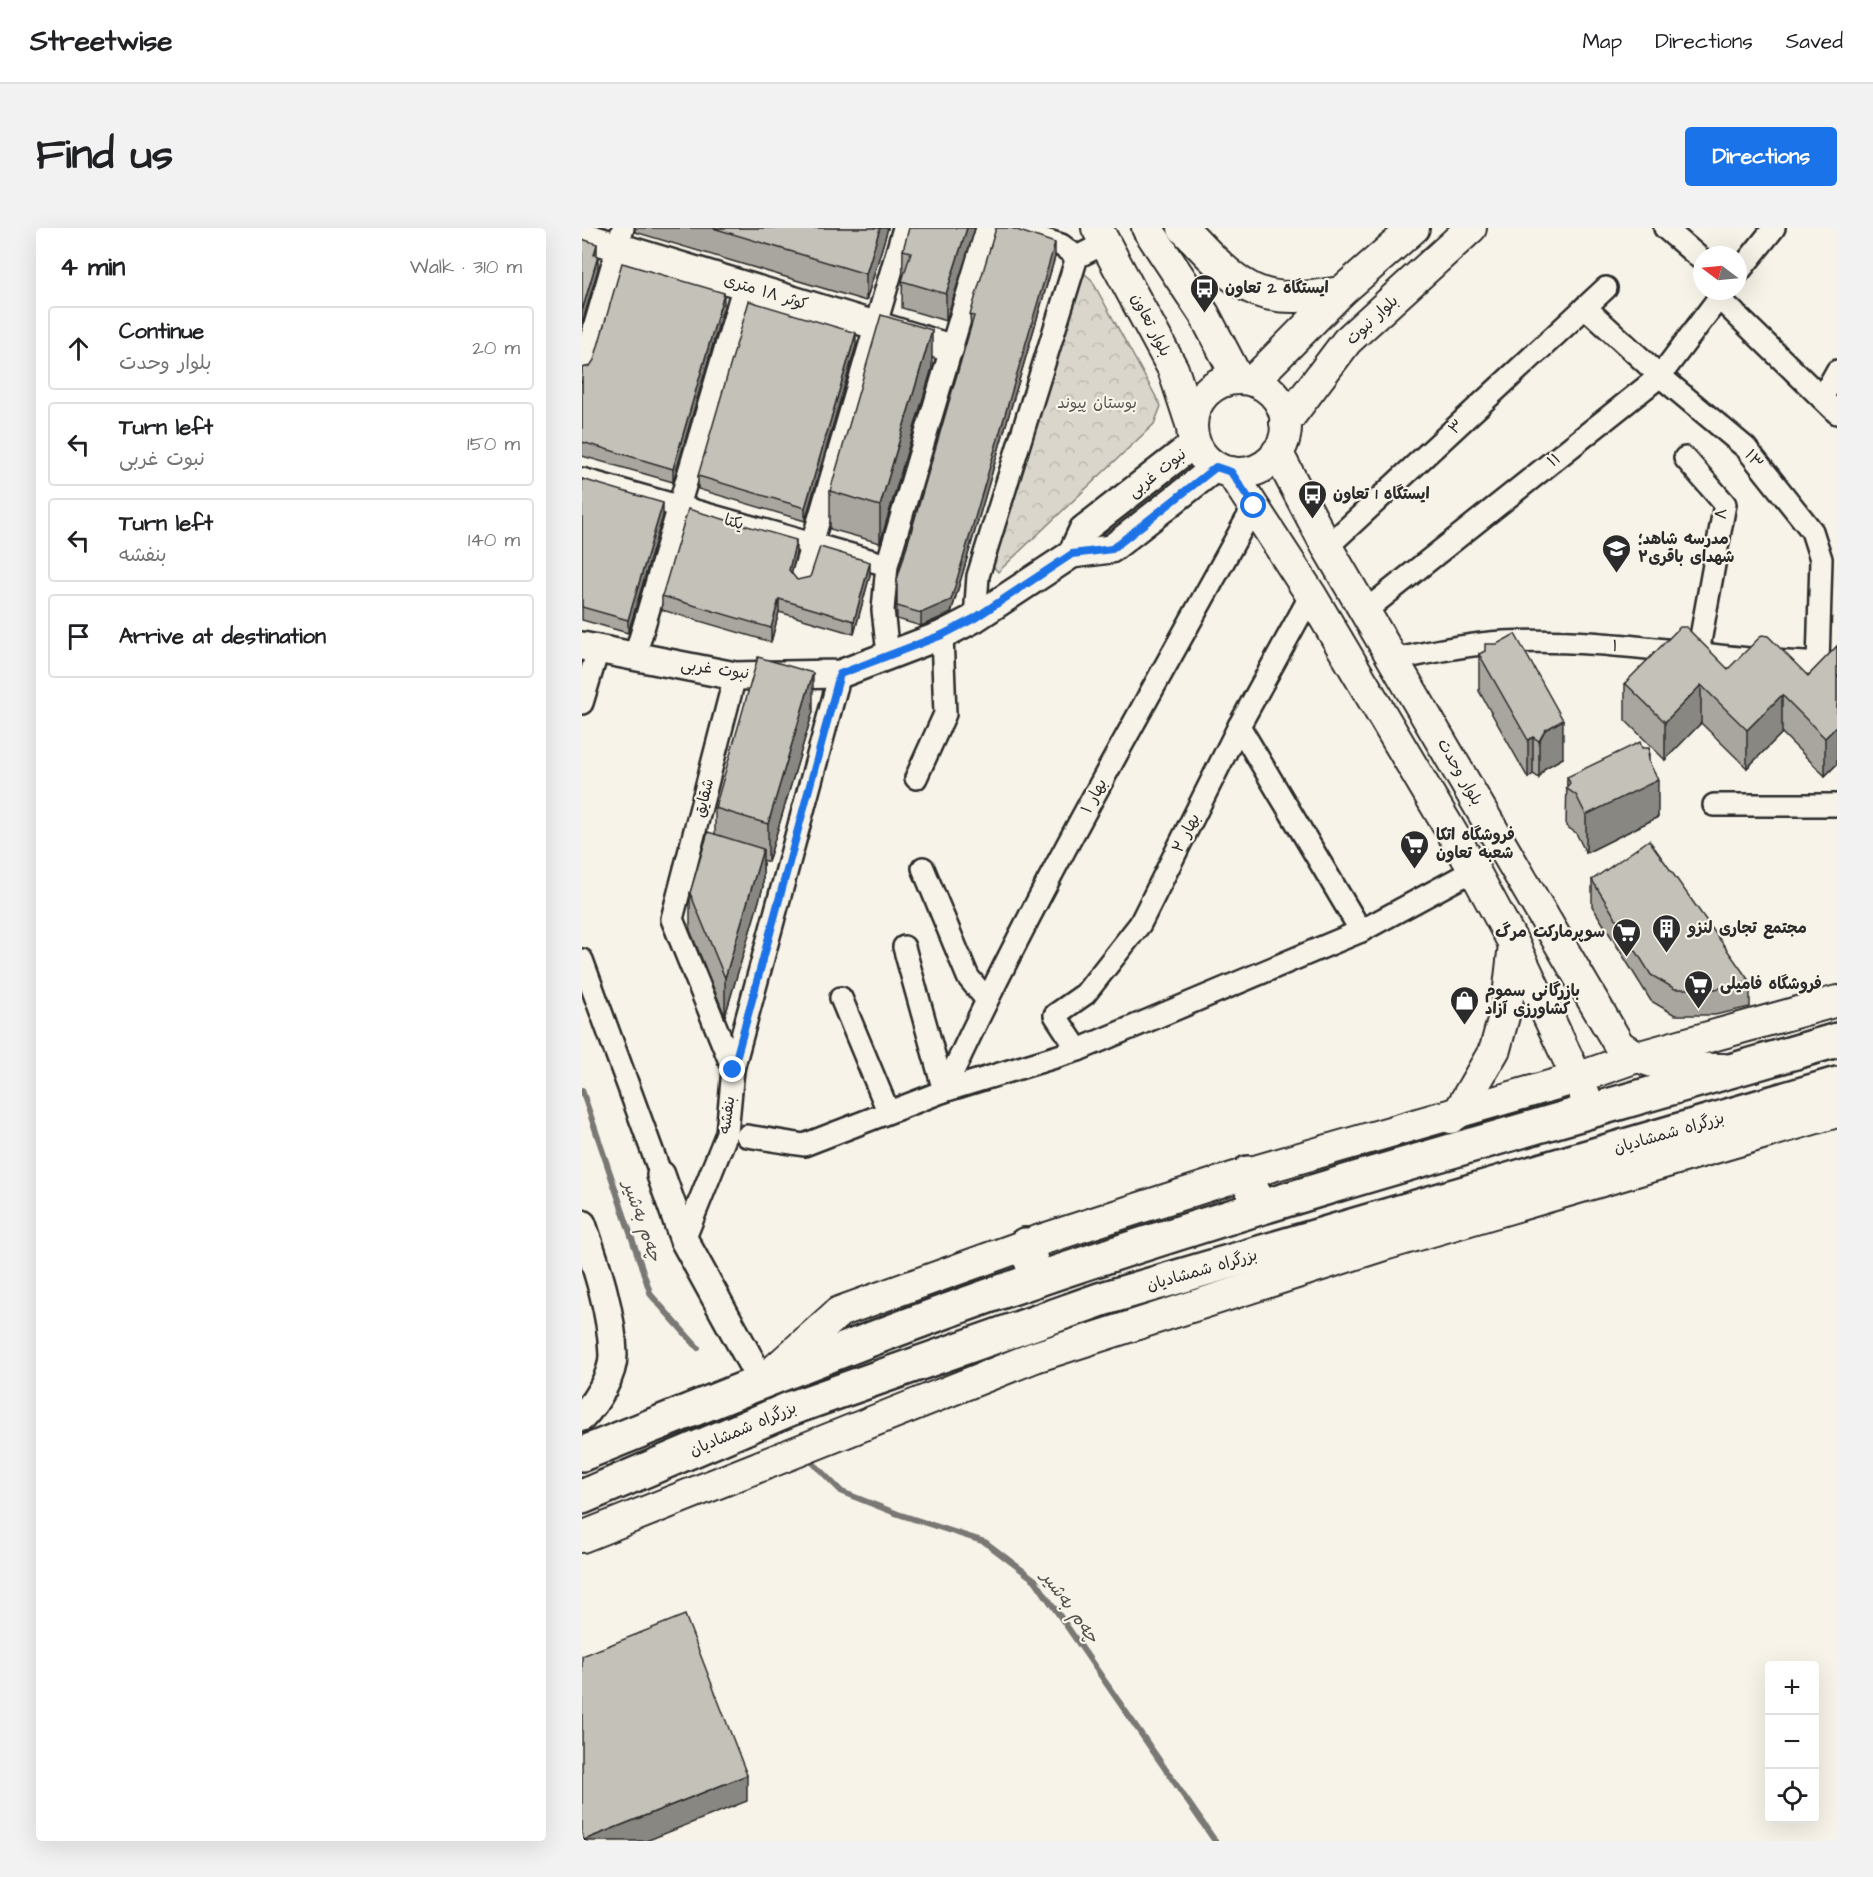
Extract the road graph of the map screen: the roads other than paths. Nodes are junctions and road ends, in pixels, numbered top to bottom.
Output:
1 (904, 228) edge
2 (987, 228) edge
3 (1007, 228) edge
4 (1147, 228) edge
5 (1183, 228) edge
6 (1414, 228) edge
7 (1471, 228) edge
8 (1665, 228) edge
9 (1774, 228) edge
10 (1102, 235) edge
11 (582, 236) edge
12 (620, 237) edge
13 (1693, 252) edge
14 (1077, 256) junction
15 (1747, 262) edge
16 (744, 285) junction
17 (1606, 288) dead end
18 (1341, 292) junction
19 (1717, 300) edge
20 (1726, 300) edge
21 (1586, 308) junction
22 (874, 325) junction
23 (950, 348) junction
24 (582, 370) edge
25 (1837, 371) edge
26 (1660, 376) junction
27 (1245, 380) junction
28 (1822, 398) junction
29 (1837, 413) edge
30 (1285, 423) junction
31 (1194, 435) junction
32 (1277, 452) junction
33 (1685, 458) dead end
34 (1223, 470) junction
35 (582, 479) edge
36 (1254, 506) junction
37 (681, 507) junction
38 (811, 544) junction
39 (1327, 547) junction
40 (1072, 554) junction
41 (887, 565) junction
42 (801, 580) edge
43 (1311, 594) junction
44 (1365, 610) junction
45 (975, 618) junction
46 (942, 635) junction
47 (590, 648) edge
48 (888, 654) junction
49 (1698, 654) junction
50 (635, 656) junction
51 (1394, 660) junction
52 (1828, 664) edge
53 (840, 674) junction
54 (735, 676) junction
55 (582, 703) edge
56 (1239, 726) junction
57 (916, 778) dead end
58 (1714, 805) dead end
59 (1837, 805) edge
60 (690, 850) junction
61 (711, 857) edge
62 (923, 868) dead end
63 (1474, 870) junction
64 (764, 873) edge
65 (784, 880) junction
66 (1361, 931) junction
67 (1514, 944) junction
68 (904, 947) dead end
69 (582, 960) edge
70 (841, 998) dead end
71 (986, 999) junction
72 (1837, 1001) edge
73 (1606, 1022) junction
74 (1560, 1040) junction
75 (1837, 1040) edge
76 (1078, 1050) junction
77 (1636, 1057) junction
78 (733, 1070) junction
79 (1738, 1070) junction
80 (1577, 1078) junction
81 (1837, 1084) edge
82 (944, 1091) junction
83 (1593, 1111) junction
84 (888, 1112) junction
85 (1742, 1112) junction
86 (1837, 1112) edge
87 (1458, 1113) junction
88 (1778, 1128) junction
89 (747, 1136) dead end
90 (1726, 1144) junction
91 (1385, 1170) junction
92 (1248, 1173) junction
93 (661, 1175) joint
94 (1257, 1208) junction
95 (582, 1224) edge
96 (684, 1240) junction
97 (1025, 1245) junction
98 (1038, 1279) junction
99 (762, 1382) junction
100 (582, 1417) edge
101 (582, 1454) edge
102 (582, 1497) edge
103 (582, 1537) edge

1 - 22 street
2 - 23 street
3 - 14 street
4 - 27 main road
5 - 18 main road
6 - 18 main road
7 - 30 main road, بلوار نبوت
8 - 13 street
9 - 15 street
10 - 14 street
10 - 31 main road, بلوار تعاون
11 - 12 street, کوثر ۱۸ متری
12 - 16 street, کوثر ۱۸ متری
12 - 24 street
14 - 45 street
16 - 22 street, کوثر ۱۸ متری
16 - 37 street
17 - 21 street, ۳
18 - 27 main road
19 - 26 street, ۱۱
20 - 28 street
21 - 26 street, ۱۳
21 - 39 street, ۳
22 - 23 street, کوثر ۱۸ متری
22 - 38 street
23 - 41 street
25 - 28 street
26 - 44 street, ۱۱
26 - 52 street, ۱۳
27 - 30 main road
27 - 31 main road
28 - 29 street
30 - 32 main road
31 - 34 main road
31 - 40 street, نبوت غربی
32 - 34 main road
32 - 39 main road, بلوار وحدت
33 - 49 street, ۸
34 - 36 main road
34 - 40 street, نبوت غربی
35 - 37 street, یکتا
36 - 43 main road
36 - 71 street, بهار ۱
37 - 38 street, یکتا
37 - 50 street
38 - 41 street, یکتا
38 - 42 street
39 - 44 main road, بلوار وحدت
40 - 45 street, نبوت غربی
41 - 48 street
43 - 56 street, بهار ۲
43 - 63 main road
44 - 51 main road, بلوار وحدت
45 - 46 street, نبوت غربی
46 - 48 street, نبوت غربی
46 - 57 street
47 - 50 street, نبوت غربی
47 - 55 street
48 - 53 street, نبوت غربی
49 - 51 street, ۱
49 - 52 street, ۱
50 - 54 street, نبوت غربی
51 - 73 main road, بلوار وحدت
53 - 54 street, نبوت غربی
53 - 65 street, بنفشه
54 - 60 street, شقایق
56 - 66 street
56 - 76 street, بهار ۲
58 - 59 street
60 - 61 street
60 - 78 street, شقایق
62 - 71 street
63 - 66 street
63 - 67 main road
64 - 65 street
65 - 78 street, بنفشه
66 - 76 street
67 - 74 main road
67 - 87 main road
68 - 82 street
69 - 93 street
70 - 84 street
71 - 82 street, بهار ۱
72 - 77 main road
73 - 74 main road
73 - 77 main road, بلوار وحدت
74 - 80 main road
75 - 79 highway
76 - 82 street
77 - 79 main road
77 - 80 main road
78 - 96 street, بنفشه
79 - 83 highway
80 - 83 main road
80 - 87 main road
81 - 85 highway, بزرگراه شمشادیان
82 - 84 street
83 - 91 highway
84 - 89 street
85 - 88 main road
85 - 90 main road
85 - 102 highway, بزرگراه شمشادیان
86 - 88 main road
87 - 91 main road
87 - 92 main road
88 - 90 main road
90 - 103 main road
91 - 94 highway
92 - 94 highway
92 - 97 main road
93 - 96 street
94 - 98 highway
95 - 100 street
96 - 99 street
97 - 98 highway
97 - 99 main road
98 - 99 highway
99 - 101 highway

